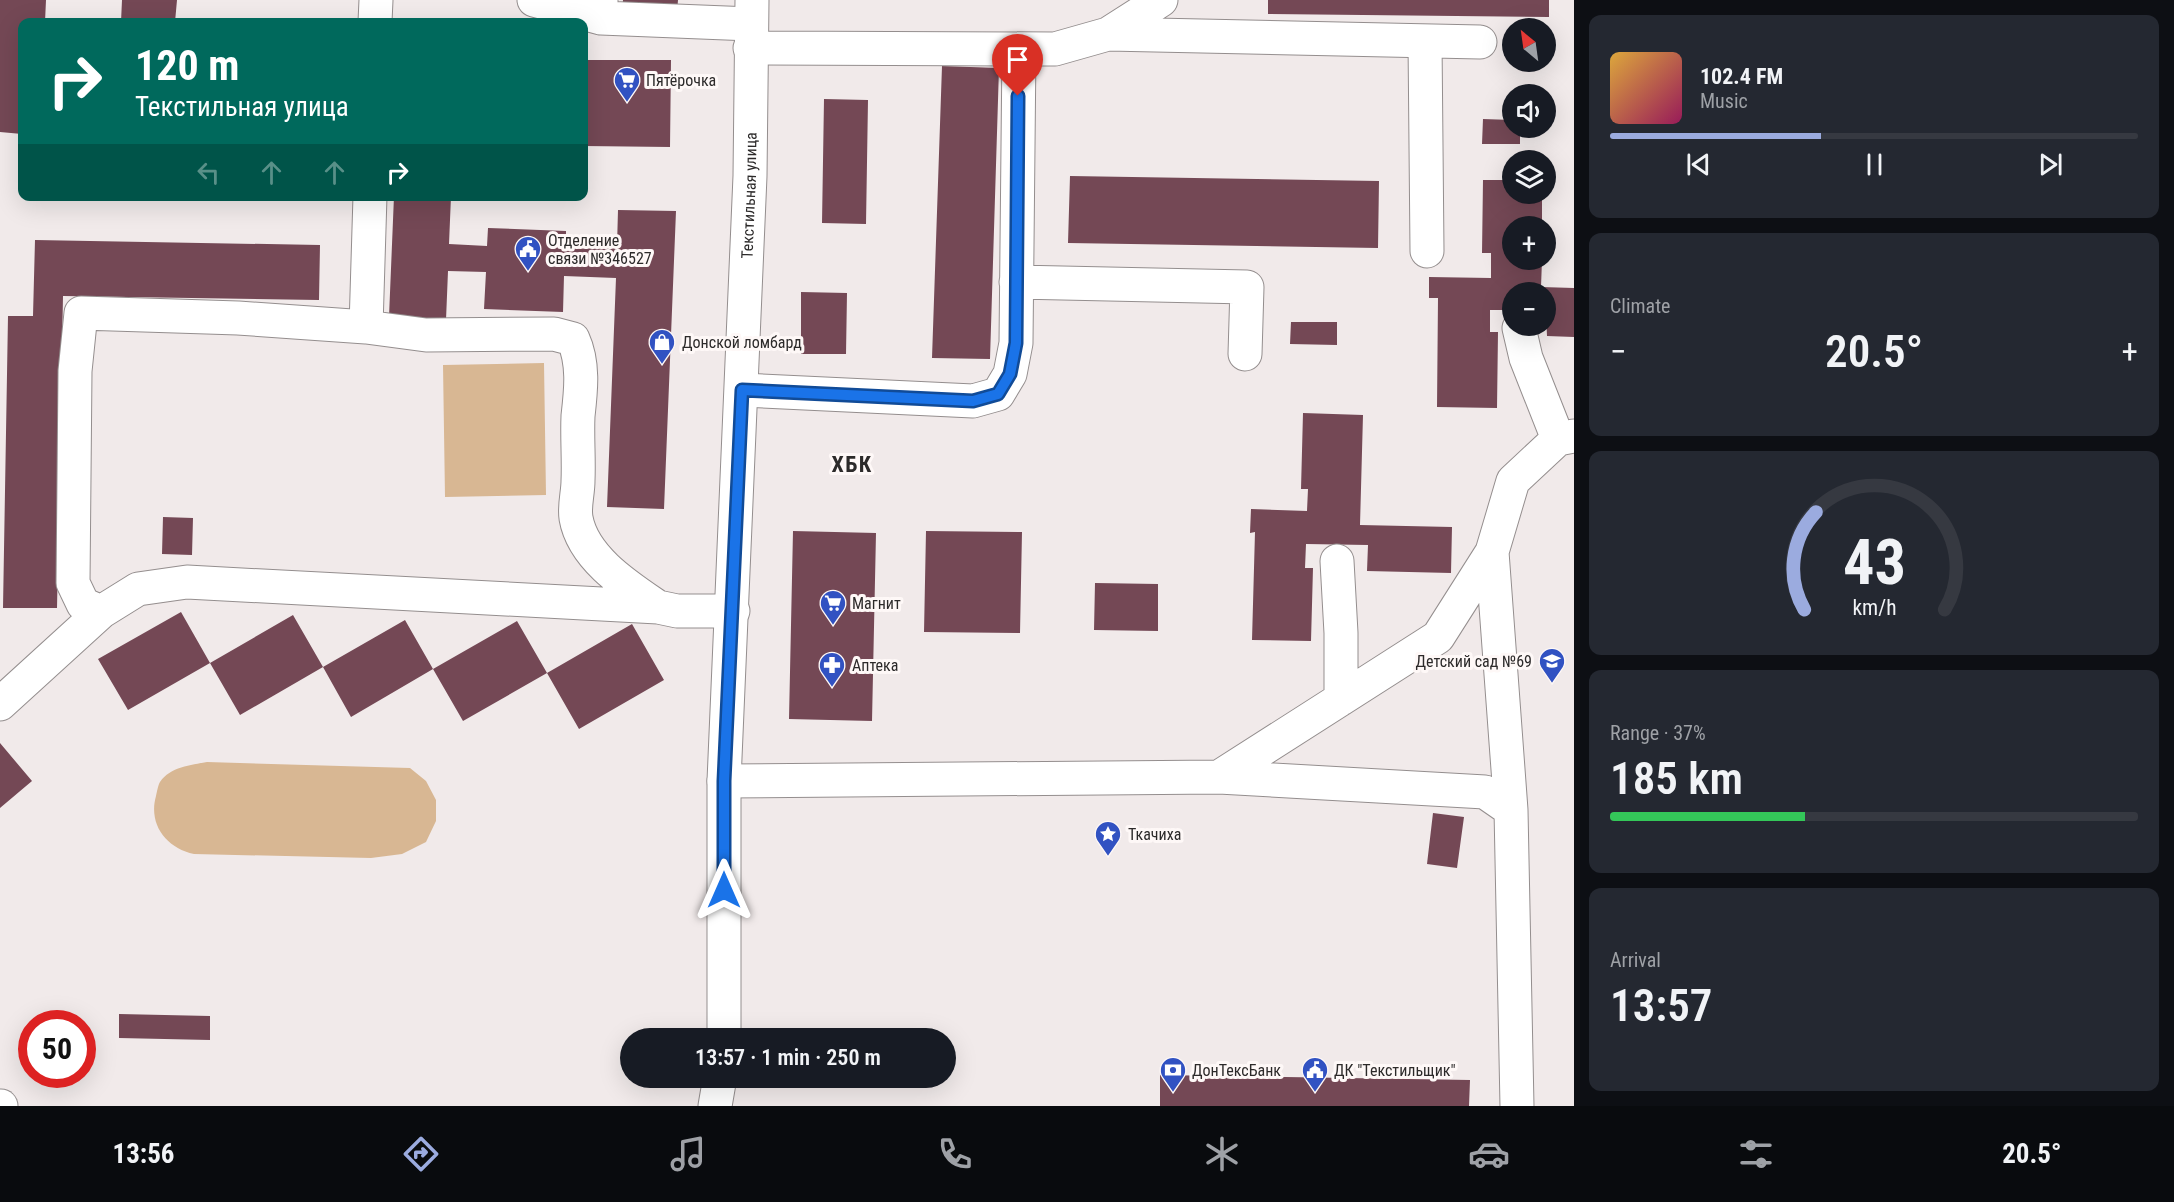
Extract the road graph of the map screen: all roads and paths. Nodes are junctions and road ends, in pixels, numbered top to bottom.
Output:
1 (376, 0) edge
2 (534, 0) edge
3 (1161, 0) edge
4 (601, 9) edge
5 (375, 18) edge
6 (751, 24) edge
7 (1108, 34) junction
8 (1425, 41) junction
9 (1480, 42) dead end
10 (1018, 49) junction
11 (370, 201) edge
12 (1426, 251) dead end
13 (1016, 282) junction
14 (366, 327) junction
15 (1521, 336) edge
16 (1245, 354) dead end
17 (742, 390) junction
18 (1566, 437) edge
19 (1492, 552) junction
20 (1337, 561) dead end
21 (658, 607) junction
22 (733, 611) junction
23 (101, 612) junction
24 (1341, 699) junction
25 (0, 704) edge
26 (1219, 777) junction
27 (724, 781) junction
28 (1511, 810) junction
29 (724, 1028) edge
30 (718, 1088) edge
31 (715, 1106) edge
32 (1516, 1106) edge

1 - 5 main road
2 - 4 main road
3 - 7 main road
4 - 6 main road
6 - 10 main road
6 - 17 main road, Текстильная улица
7 - 8 main road
7 - 10 main road
8 - 9 main road
8 - 12 main road
10 - 13 main road
11 - 14 main road
13 - 16 main road
13 - 17 main road
14 - 21 main road
14 - 23 main road
15 - 18 main road
17 - 22 main road, Текстильная улица
18 - 19 main road
19 - 24 main road
19 - 28 main road
20 - 24 main road
21 - 22 main road
21 - 23 main road
22 - 27 main road, Текстильная улица
23 - 25 main road
24 - 26 main road
26 - 27 main road
26 - 28 main road
27 - 29 main road, Текстильная улица
28 - 32 main road
30 - 31 main road

